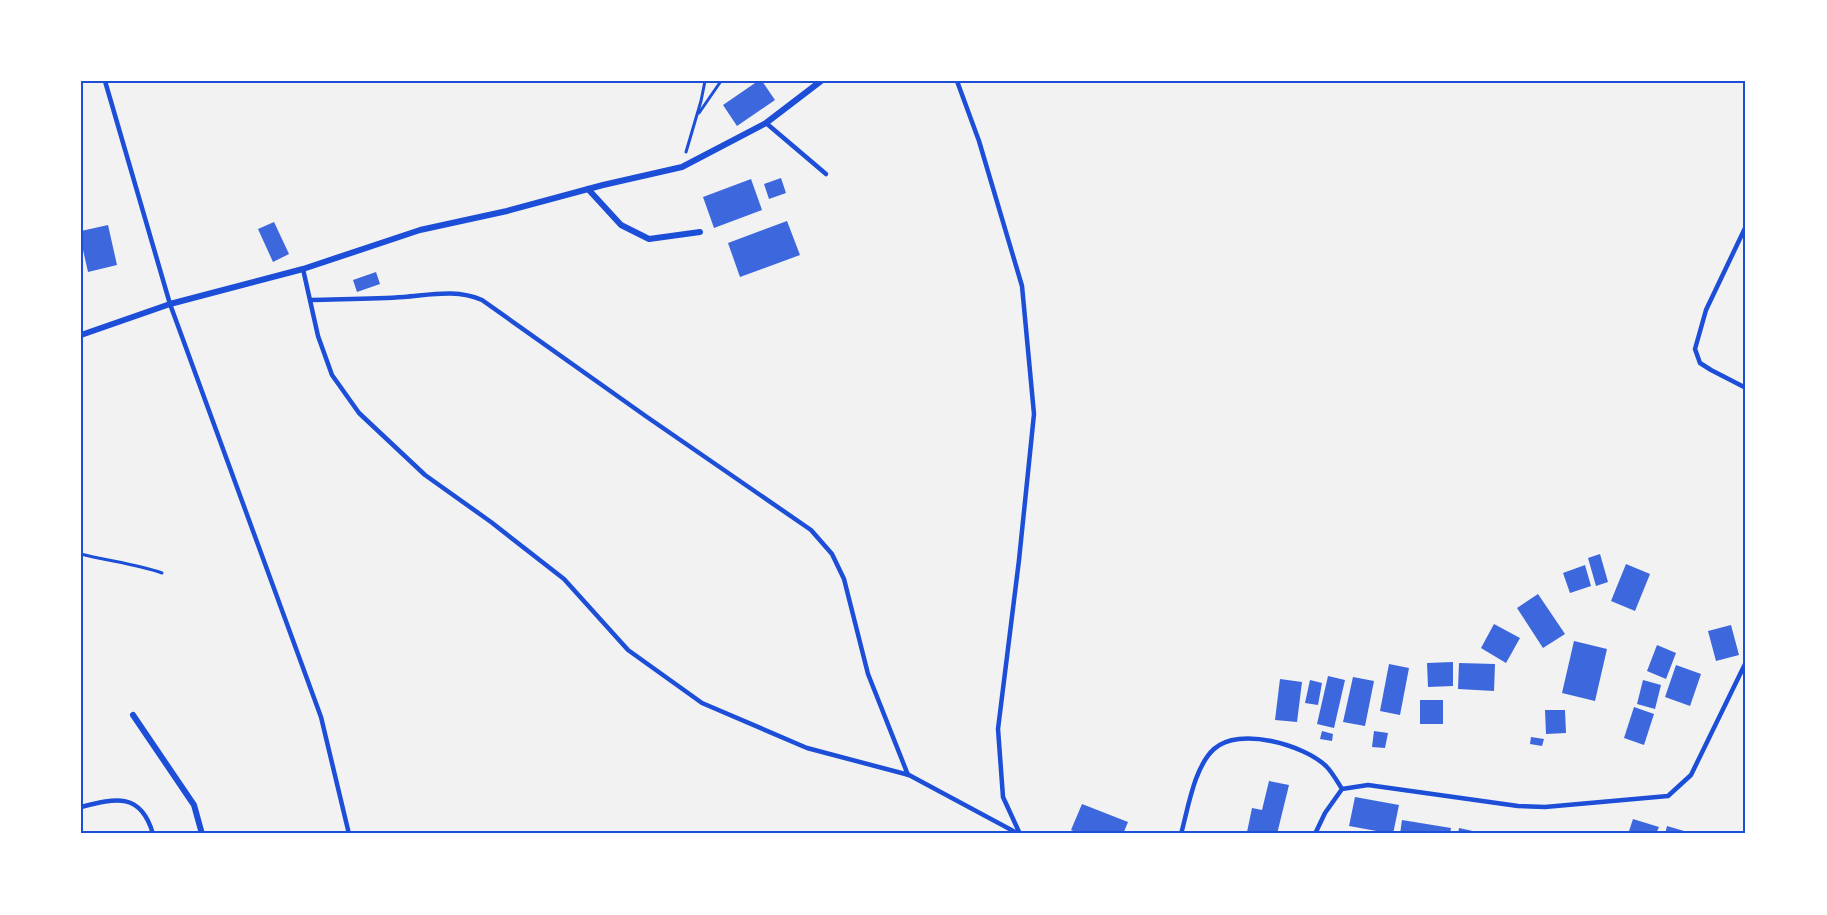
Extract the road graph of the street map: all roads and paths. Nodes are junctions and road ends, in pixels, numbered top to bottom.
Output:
1 (105, 81) edge
2 (705, 81) edge
3 (721, 81) edge
4 (821, 81) edge
5 (957, 81) edge
6 (696, 117) junction
7 (766, 123) junction
8 (682, 167) junction
9 (826, 174) dead end
10 (588, 189) junction
11 (1746, 226) edge
12 (700, 232) dead end
13 (303, 269) junction
14 (311, 300) junction
15 (170, 304) junction
16 (81, 334) edge
17 (1746, 387) edge
18 (81, 554) edge
19 (162, 573) dead end
20 (1746, 662) edge
21 (133, 715) dead end
22 (909, 775) junction
23 (1341, 789) junction
24 (81, 807) edge
25 (1317, 833) edge
26 (153, 834) edge
27 (202, 834) edge
28 (349, 834) edge
29 (1020, 834) edge
30 (1181, 834) edge

1 - 15 lane
2 - 6 path
3 - 6 path
4 - 7 street
5 - 29 lane
6 - 8 path
7 - 8 street
7 - 9 lane
8 - 10 street
10 - 12 street
10 - 13 street
11 - 17 lane
13 - 14 lane
13 - 15 street
14 - 22 lane
14 - 22 lane
15 - 16 street
15 - 28 lane
18 - 19 path
20 - 23 lane
21 - 27 street
22 - 29 lane
23 - 25 lane
23 - 30 lane
24 - 26 lane

